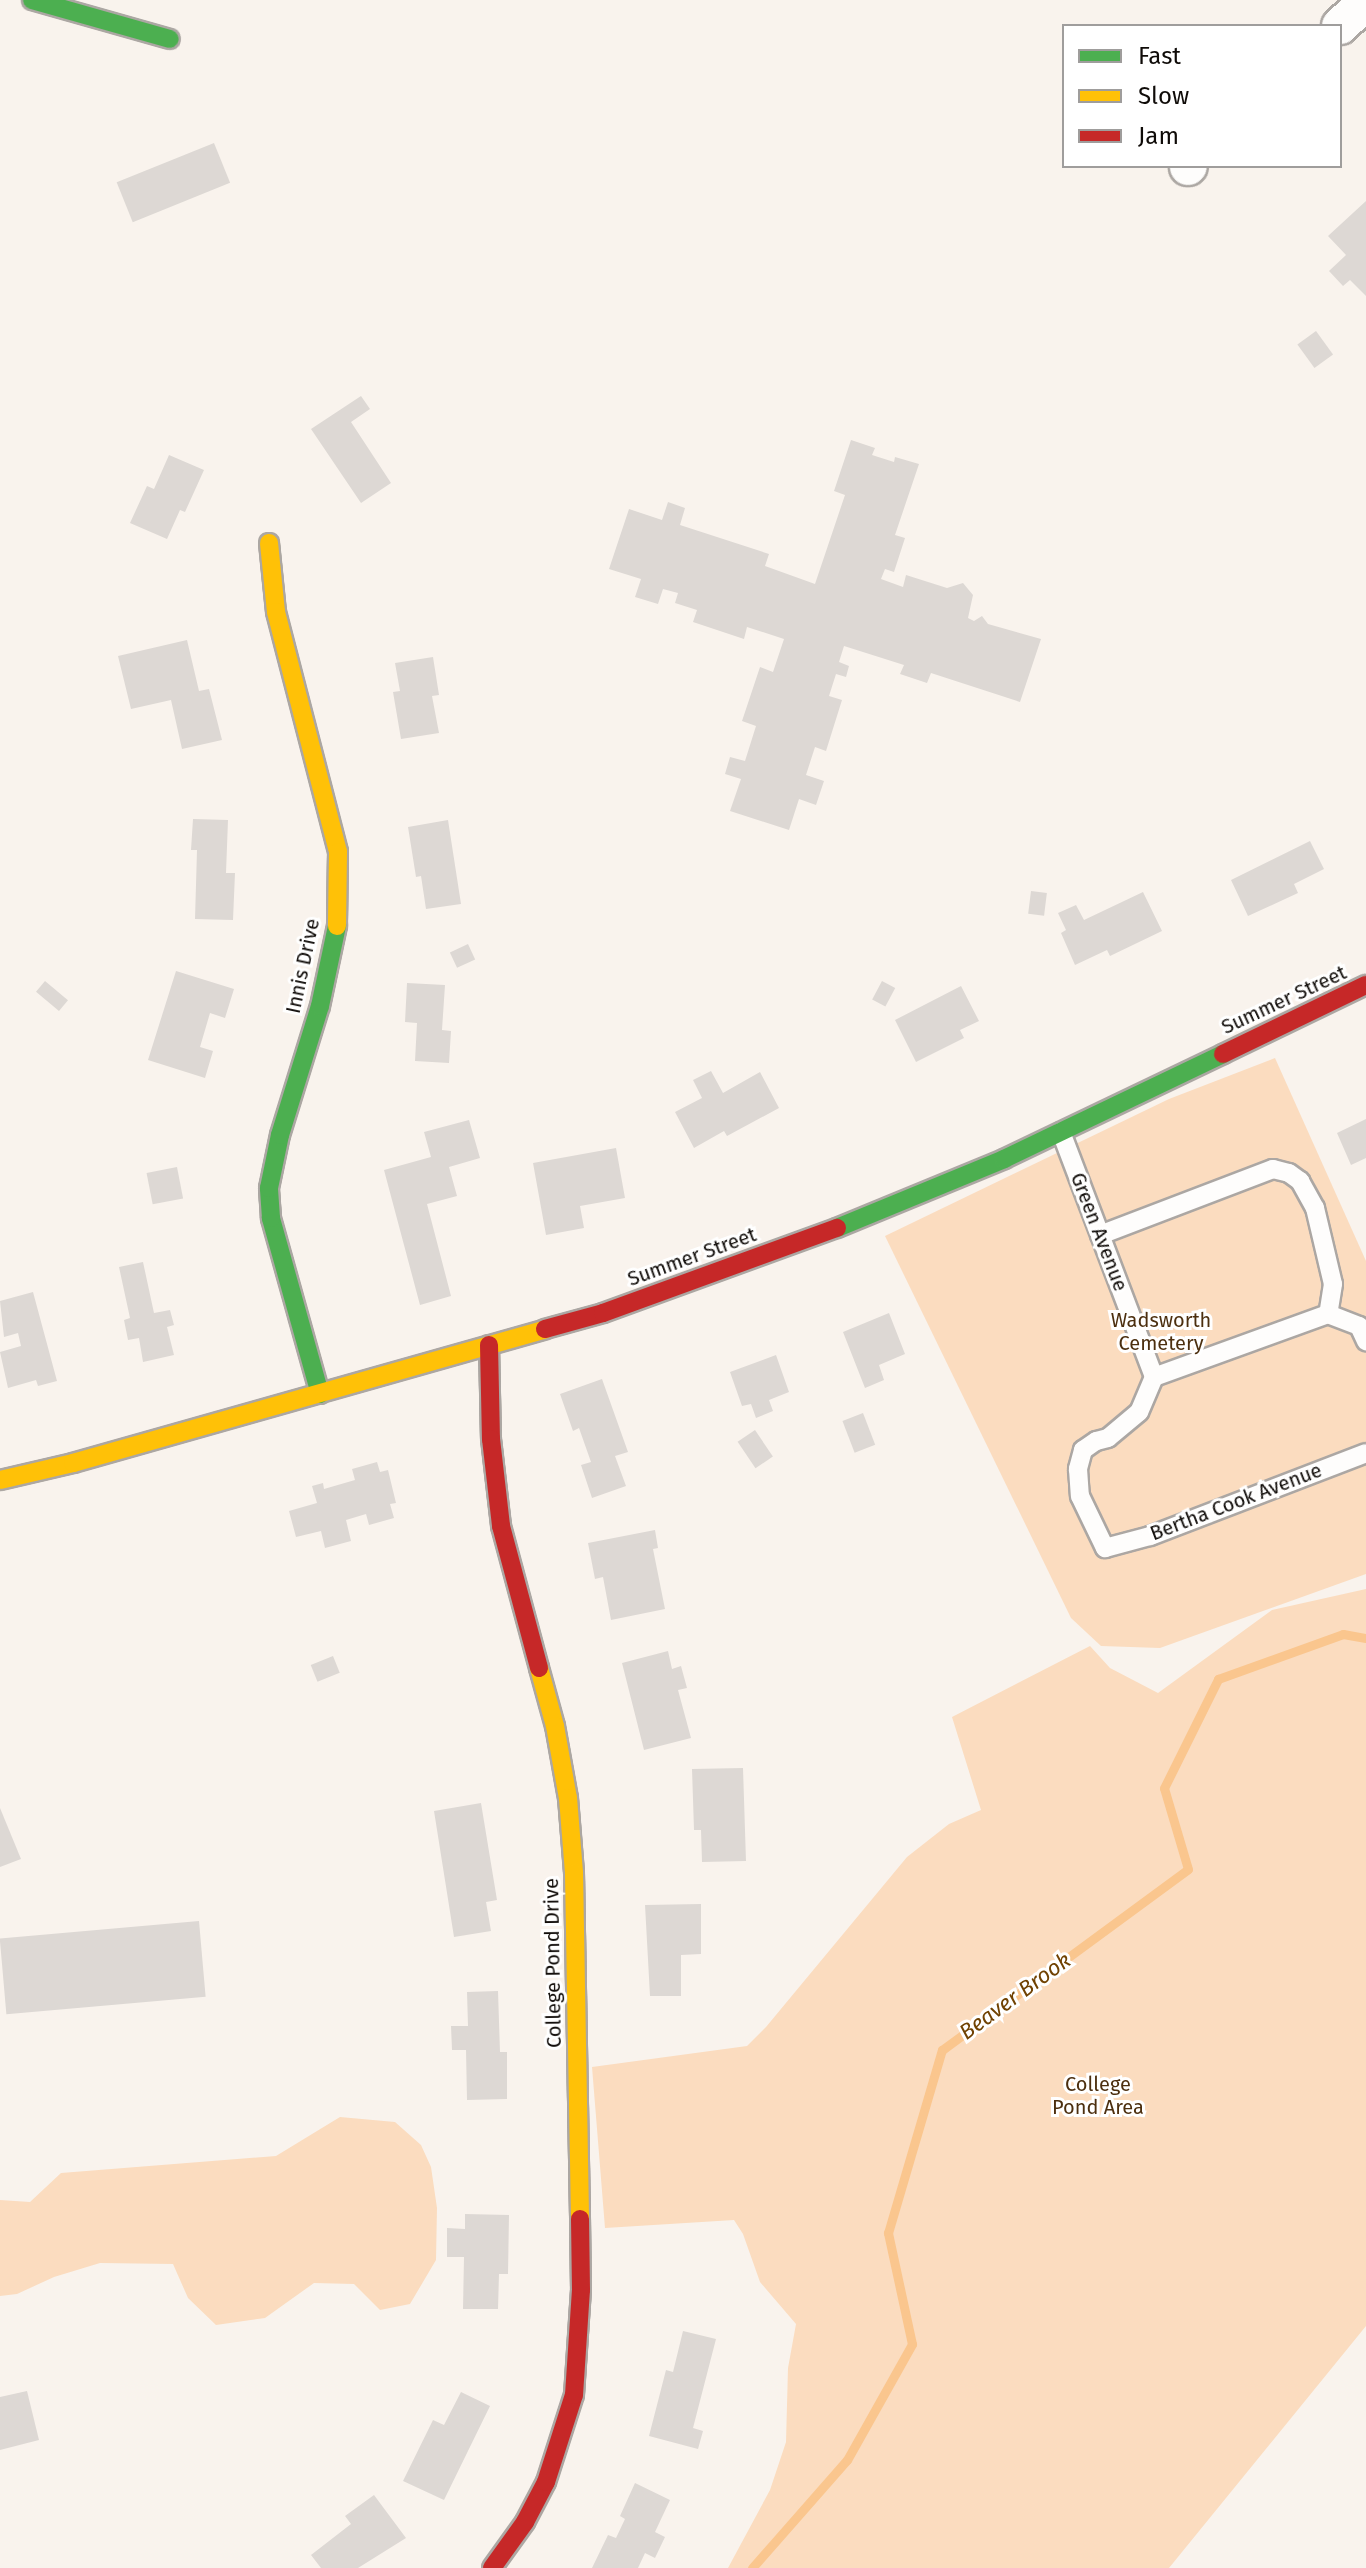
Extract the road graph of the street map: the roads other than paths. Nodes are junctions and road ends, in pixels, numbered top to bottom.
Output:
1 (32, 0) edge
2 (1366, 2) edge
3 (1342, 24) edge
4 (170, 39) dead end
5 (269, 543) dead end
6 (1366, 985) edge
7 (1061, 1132) junction
8 (1100, 1235) junction
9 (1328, 1314) junction
10 (1366, 1341) edge
11 (489, 1345) junction
12 (1154, 1377) junction
13 (320, 1394) junction
14 (1366, 1453) edge
15 (0, 1480) edge
16 (492, 2568) edge

1 - 4 street
2 - 3 street
5 - 13 street, Innis Drive
6 - 7 street, Summer Street
7 - 8 lane, Green Avenue
7 - 11 street, Summer Street
8 - 9 lane
8 - 12 lane, Green Avenue
9 - 10 lane
9 - 12 lane
11 - 13 street, Summer Street
11 - 16 street, College Pond Drive
12 - 14 lane, Bertha Cook Avenue
13 - 15 street, Summer Street

